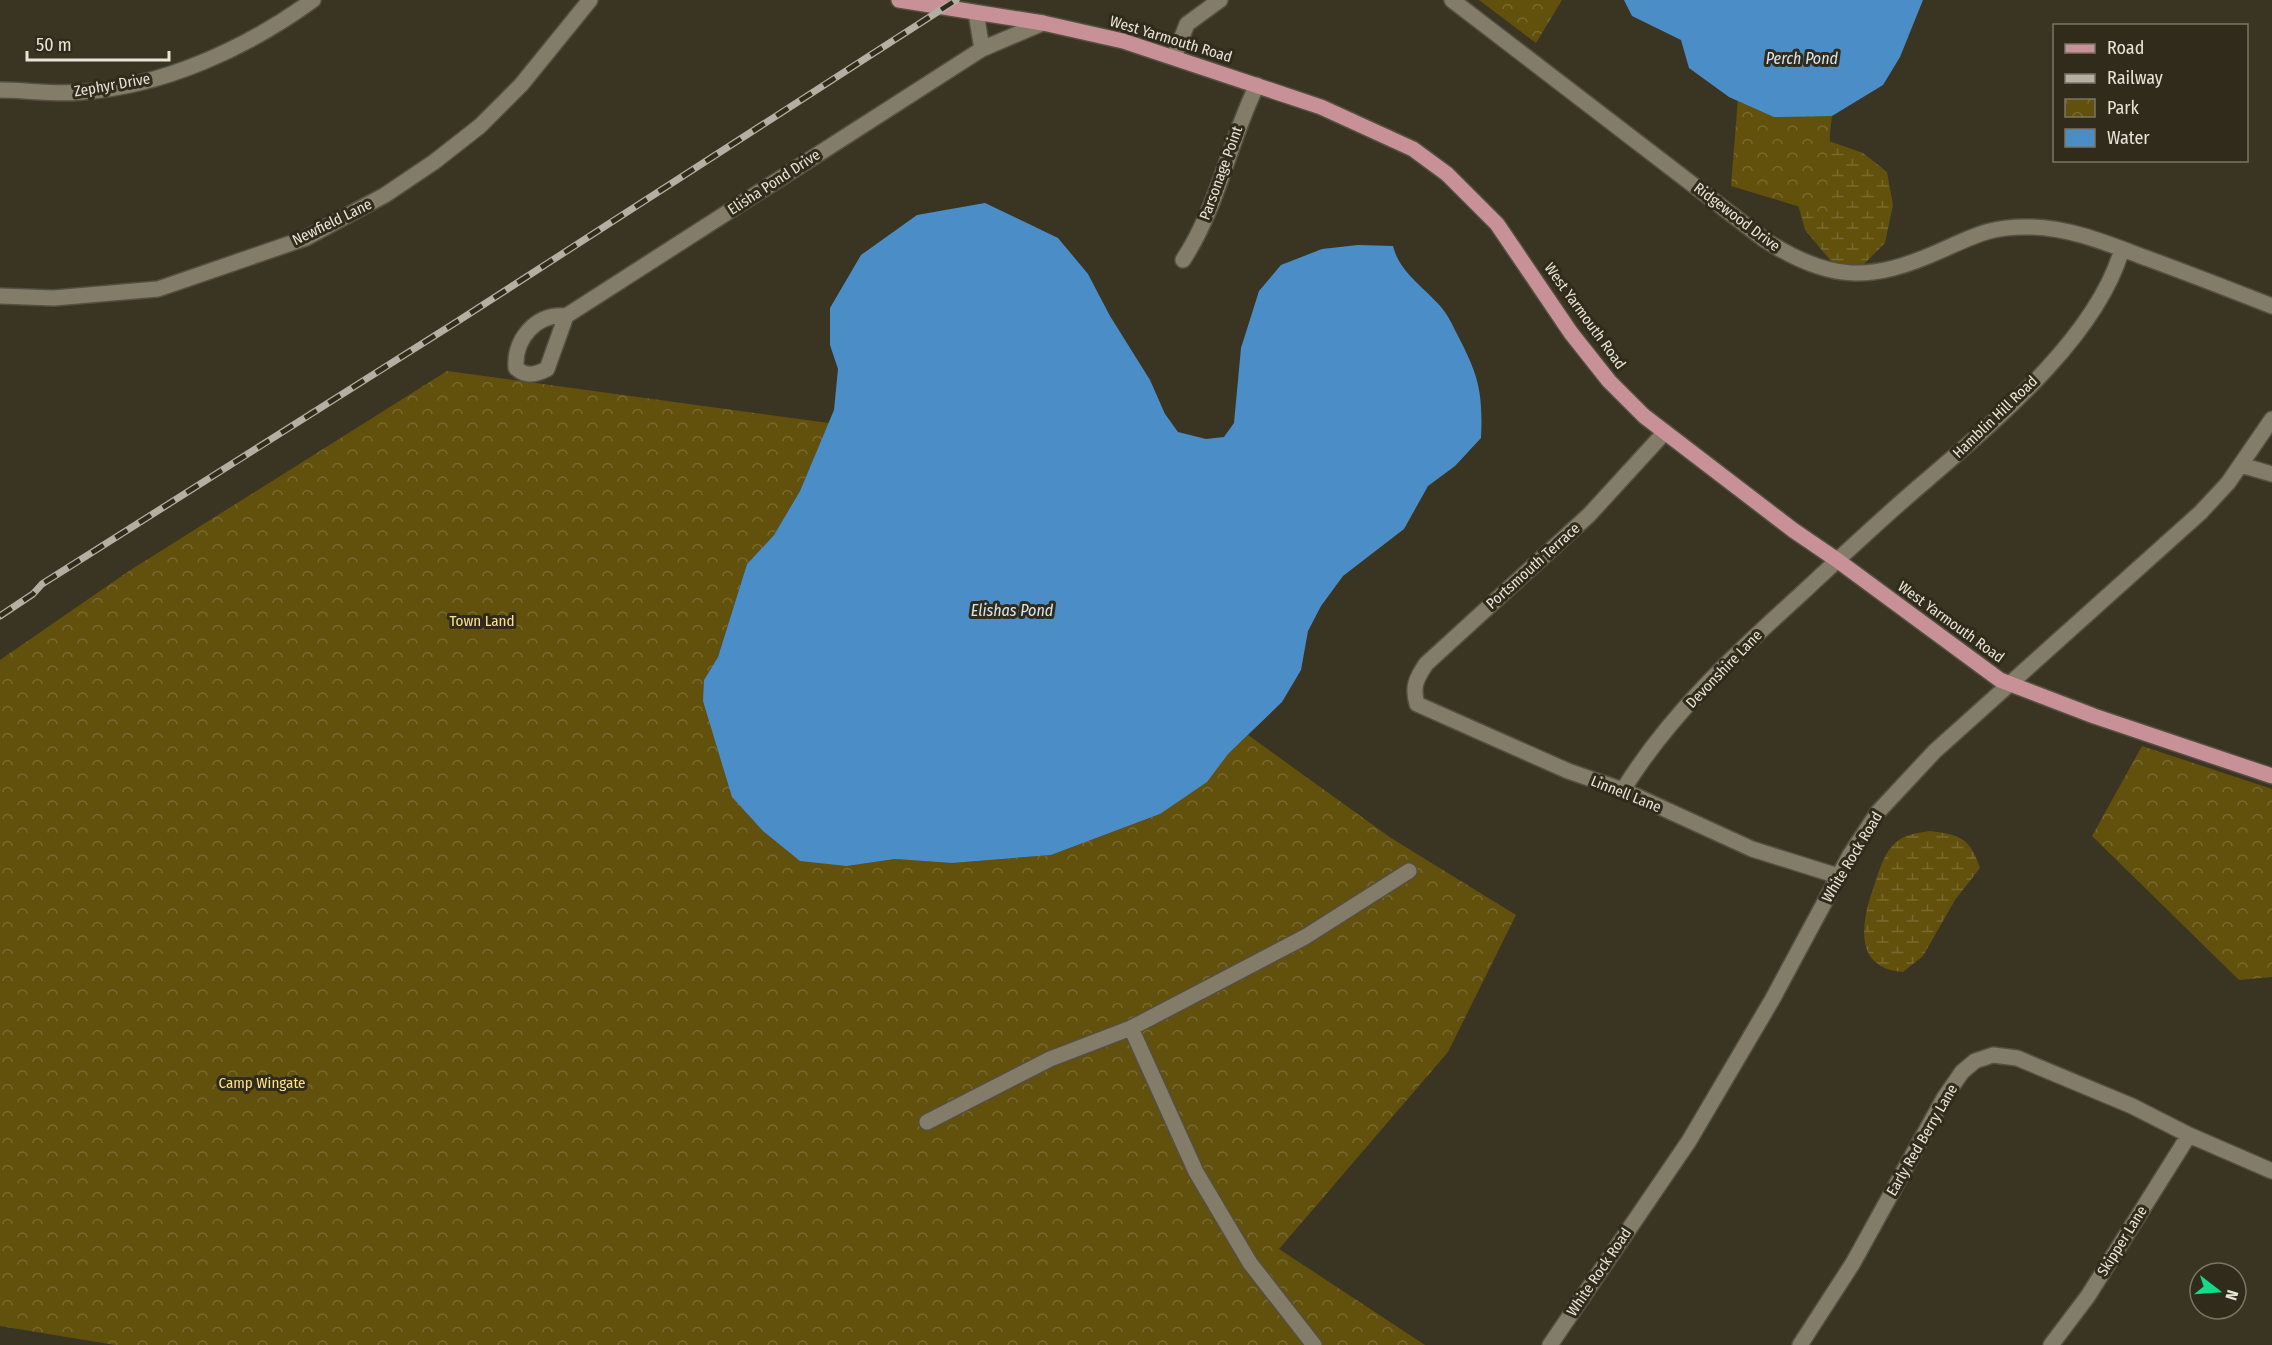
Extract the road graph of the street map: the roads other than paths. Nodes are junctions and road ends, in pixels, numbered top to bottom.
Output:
1 (313, 0) edge
2 (590, 0) edge
3 (899, 0) edge
4 (1220, 0) edge
5 (1452, 0) edge
6 (976, 13) junction
7 (1043, 23) junction
8 (982, 49) junction
9 (1174, 57) junction
10 (1257, 85) junction
11 (0, 90) edge
12 (2122, 249) junction
13 (1183, 260) dead end
14 (0, 296) edge
15 (2272, 306) edge
16 (566, 316) dead end
17 (2272, 419) edge
18 (1665, 432) junction
19 (2241, 465) junction
20 (2272, 474) edge
21 (1838, 560) junction
22 (2010, 684) junction
23 (1417, 704) joint
24 (2272, 776) edge
25 (1623, 790) junction
26 (1409, 871) dead end
27 (1838, 876) junction
28 (1131, 1028) junction
29 (927, 1122) dead end
30 (2188, 1136) junction
31 (2272, 1171) edge
32 (1314, 1345) edge
33 (1550, 1345) edge
34 (1800, 1345) edge
35 (2052, 1345) edge

1 - 11 street, Zephyr Drive
2 - 14 street, Newfield Lane
3 - 6 main road, West Yarmouth Road
4 - 9 street
5 - 12 street, Ridgewood Drive
6 - 7 main road, West Yarmouth Road
6 - 8 street
7 - 8 street, Elisha Pond Drive
7 - 9 main road, West Yarmouth Road
8 - 16 street, Elisha Pond Drive
9 - 10 main road, West Yarmouth Road
10 - 13 street, Parsonage Point
10 - 18 main road, West Yarmouth Road
12 - 15 street, Ridgewood Drive
12 - 21 street, Hamblin Hill Road
17 - 19 street, White Rock Road
18 - 21 main road, West Yarmouth Road
18 - 23 street, Portsmouth Terrace
19 - 20 street
19 - 22 street, White Rock Road
21 - 22 main road, West Yarmouth Road
21 - 25 street, Devonshire Lane
22 - 24 main road, West Yarmouth Road
22 - 27 street, White Rock Road
23 - 25 street, Linnell Lane
25 - 27 street, Linnell Lane
26 - 28 street
27 - 33 street, White Rock Road
28 - 29 street
28 - 32 street
30 - 31 street, Early Red Berry Lane
30 - 34 street, Early Red Berry Lane
30 - 35 street, Skipper Lane

